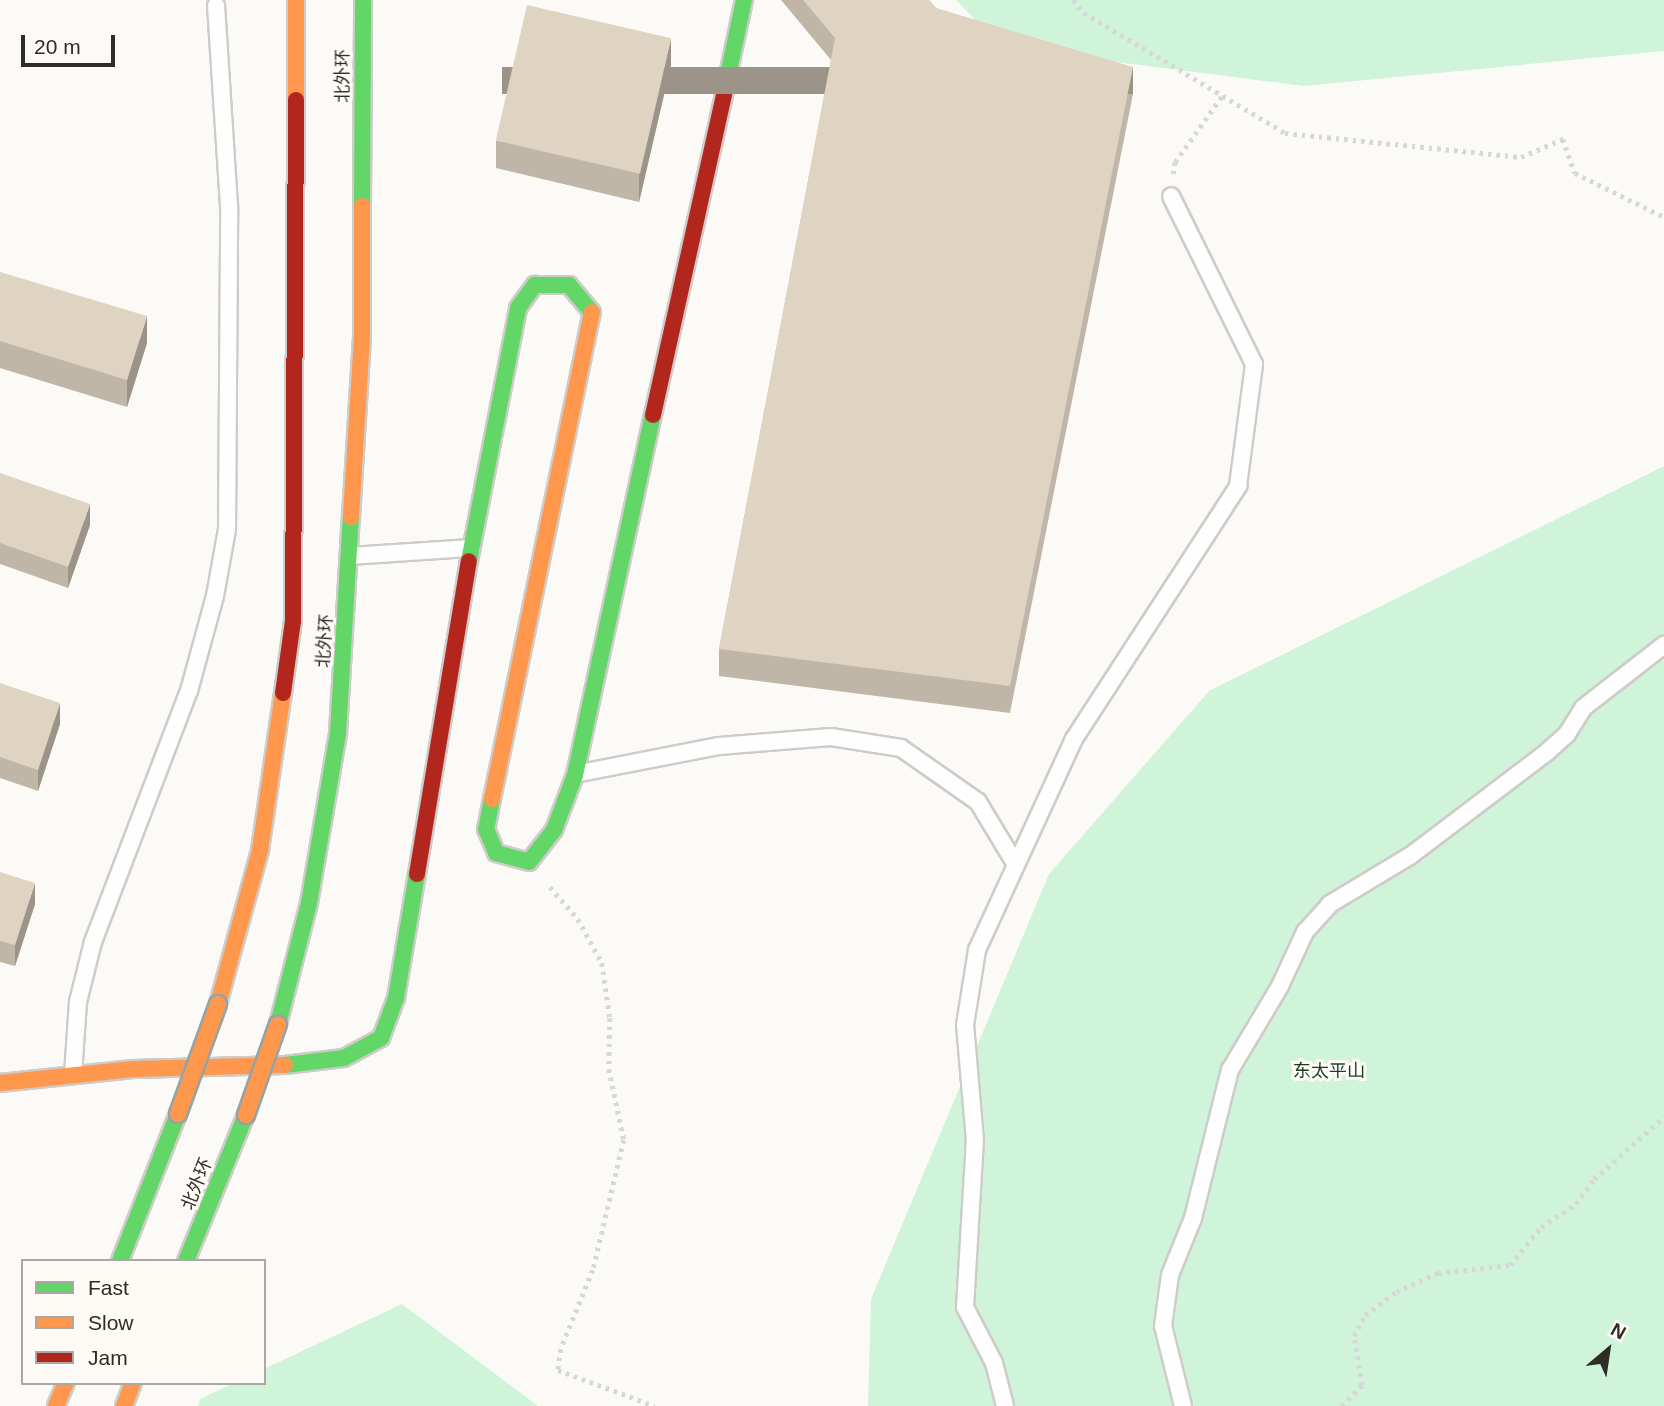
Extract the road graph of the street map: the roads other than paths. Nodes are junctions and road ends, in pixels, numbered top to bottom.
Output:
1 (296, 0) edge
2 (363, 0) edge
3 (744, 0) edge
4 (216, 5) dead end
5 (1171, 196) road end
6 (472, 548) junction
7 (350, 556) junction
8 (1664, 645) edge
9 (575, 775) junction
10 (1015, 863) junction
11 (73, 1075) junction
12 (0, 1083) edge
13 (121, 1259) edge
14 (187, 1259) edge
15 (65, 1385) edge
16 (132, 1385) edge
17 (56, 1406) edge
18 (124, 1406) edge
19 (1005, 1406) edge
20 (1183, 1406) edge

1 - 13 main road, 北外环, bridge
2 - 7 main road, 北外环
3 - 9 main road
4 - 11 lane
5 - 10 lane
6 - 7 lane
6 - 9 main road
6 - 11 main road
7 - 14 main road, 北外环, bridge
8 - 20 lane
9 - 10 lane
10 - 19 lane
11 - 12 main road
15 - 17 main road
16 - 18 main road

